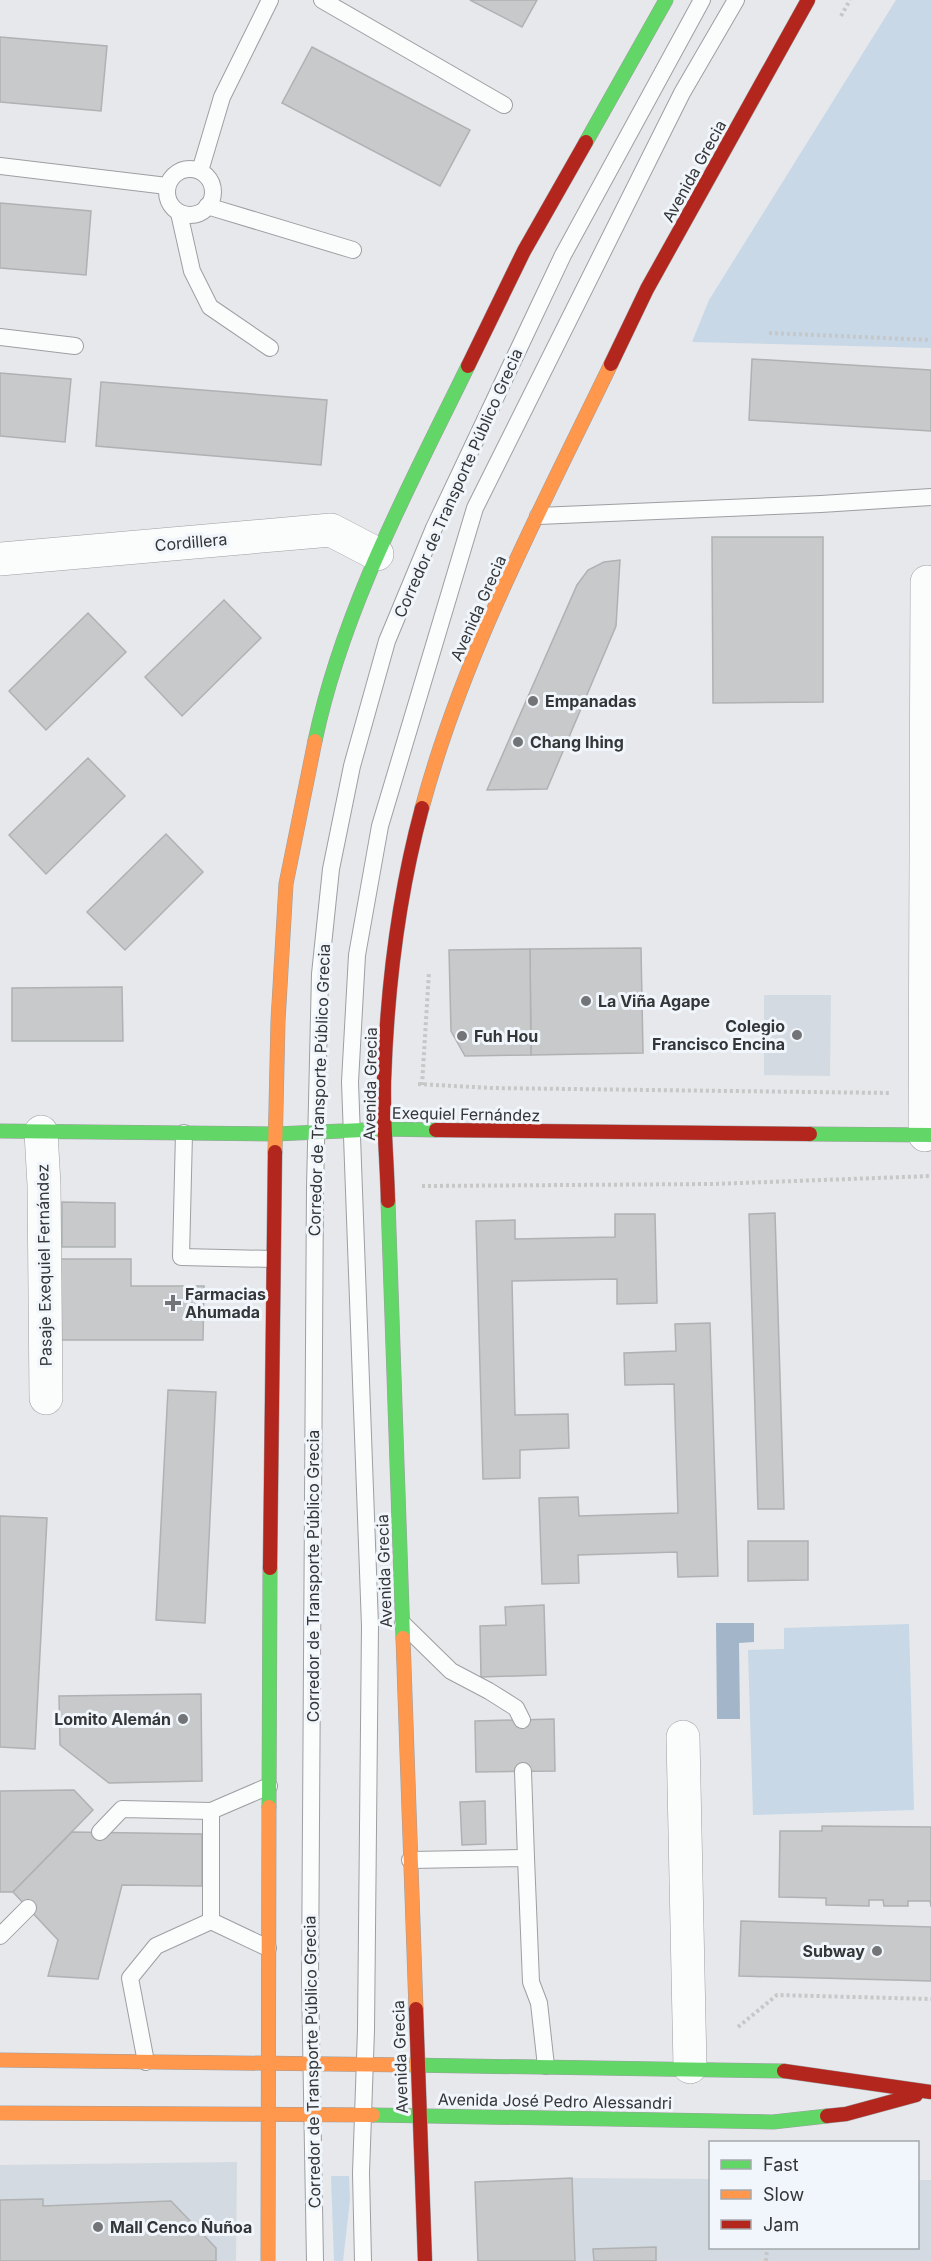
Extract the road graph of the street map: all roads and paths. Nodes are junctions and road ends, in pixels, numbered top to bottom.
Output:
1 (270, 0) edge
2 (322, 0) edge
3 (666, 0) edge
4 (702, 0) edge
5 (736, 0) edge
6 (808, 0) edge
7 (504, 105) dead end
8 (0, 166) edge
9 (200, 171) junction
10 (167, 186) junction
11 (207, 206) junction
12 (179, 213) junction
13 (353, 250) dead end
14 (769, 333) dead end
15 (0, 337) edge
16 (931, 340) edge
17 (75, 346) dead end
18 (270, 348) dead end
19 (931, 497) edge
20 (538, 516) junction
21 (377, 554) junction
22 (0, 559) edge
23 (927, 582) dead end
24 (384, 1083) junction
25 (926, 1094) junction
26 (386, 1129) junction
27 (351, 1130) junction
28 (0, 1131) edge
29 (41, 1132) junction
30 (317, 1132) junction
31 (184, 1133) junction
32 (276, 1134) junction
33 (928, 1135) edge
34 (931, 1176) edge
35 (388, 1188) junction
36 (272, 1259) junction
37 (46, 1398) dead end
38 (403, 1623) junction
39 (522, 1720) dead end
40 (683, 1737) dead end
41 (523, 1771) dead end
42 (269, 1786) junction
43 (211, 1811) junction
44 (100, 1832) dead end
45 (526, 1858) junction
46 (410, 1860) junction
47 (28, 1908) dead end
48 (211, 1922) junction
49 (0, 1936) edge
50 (268, 1948) junction
51 (931, 1999) edge
52 (738, 2027) dead end
53 (0, 2060) edge
54 (146, 2062) junction
55 (267, 2063) junction
56 (310, 2064) junction
57 (366, 2064) junction
58 (418, 2064) junction
59 (546, 2066) junction
60 (690, 2067) junction
61 (929, 2092) edge
62 (0, 2113) edge
63 (267, 2115) junction
64 (312, 2115) junction
65 (363, 2115) junction
66 (419, 2115) junction
67 (268, 2261) edge
68 (315, 2261) edge
69 (363, 2261) edge
70 (425, 2261) edge

1 - 9 lane
2 - 7 lane
3 - 21 main road
4 - 30 lane, Corredor de Transporte Público Grecia
5 - 27 lane, Corredor de Transporte Público Grecia
6 - 20 main road, Avenida Grecia
8 - 10 lane
9 - 10 lane
9 - 11 lane
10 - 12 lane
11 - 12 lane
11 - 13 lane
12 - 18 lane
14 - 16 path
15 - 17 lane
19 - 20 lane
20 - 24 main road, Avenida Grecia
21 - 22 street, Cordillera
21 - 32 main road
23 - 25 street
24 - 25 path
24 - 26 main road, Avenida Grecia
25 - 33 street
26 - 27 main road, Exequiel Fernández
26 - 33 main road, Exequiel Fernández
26 - 35 main road, Avenida Grecia
27 - 30 main road, Exequiel Fernández
27 - 57 lane, Corredor de Transporte Público Grecia
28 - 29 main road, Exequiel Fernández
29 - 31 main road, Exequiel Fernández
29 - 37 street, Pasaje Exequiel Fernández
30 - 32 main road, Exequiel Fernández
30 - 56 lane, Corredor de Transporte Público Grecia
31 - 32 main road, Exequiel Fernández
31 - 36 lane
32 - 36 main road
34 - 35 path
35 - 38 main road, Avenida Grecia
36 - 42 main road
38 - 39 lane
38 - 46 main road, Avenida Grecia
40 - 60 street
41 - 45 lane
42 - 43 lane
42 - 50 main road
43 - 44 lane
43 - 48 lane
45 - 46 lane
45 - 59 lane
46 - 58 main road, Avenida Grecia
47 - 49 lane
48 - 50 lane
48 - 54 lane
50 - 55 main road
51 - 52 path
53 - 54 main road, Avenida José Pedro Alessandri
54 - 55 main road, Avenida José Pedro Alessandri
55 - 56 main road, Avenida José Pedro Alessandri
55 - 63 main road
56 - 57 main road, Avenida José Pedro Alessandri
56 - 64 lane, Corredor de Transporte Público Grecia
57 - 58 main road, Avenida José Pedro Alessandri
57 - 65 lane, Corredor de Transporte Público Grecia
58 - 59 main road, Avenida José Pedro Alessandri
58 - 66 main road, Avenida Grecia
59 - 60 main road, Avenida José Pedro Alessandri
60 - 61 main road, Avenida José Pedro Alessandri
61 - 66 main road, Avenida José Pedro Alessandri
62 - 63 main road, Avenida José Pedro Alessandri
63 - 64 main road, Avenida José Pedro Alessandri
63 - 67 main road
64 - 65 main road, Avenida José Pedro Alessandri
64 - 68 lane, Corredor de Transporte Público Grecia
65 - 66 main road, Avenida José Pedro Alessandri
65 - 69 lane, Corredor de Transporte Público Grecia
66 - 70 main road, Avenida Grecia

